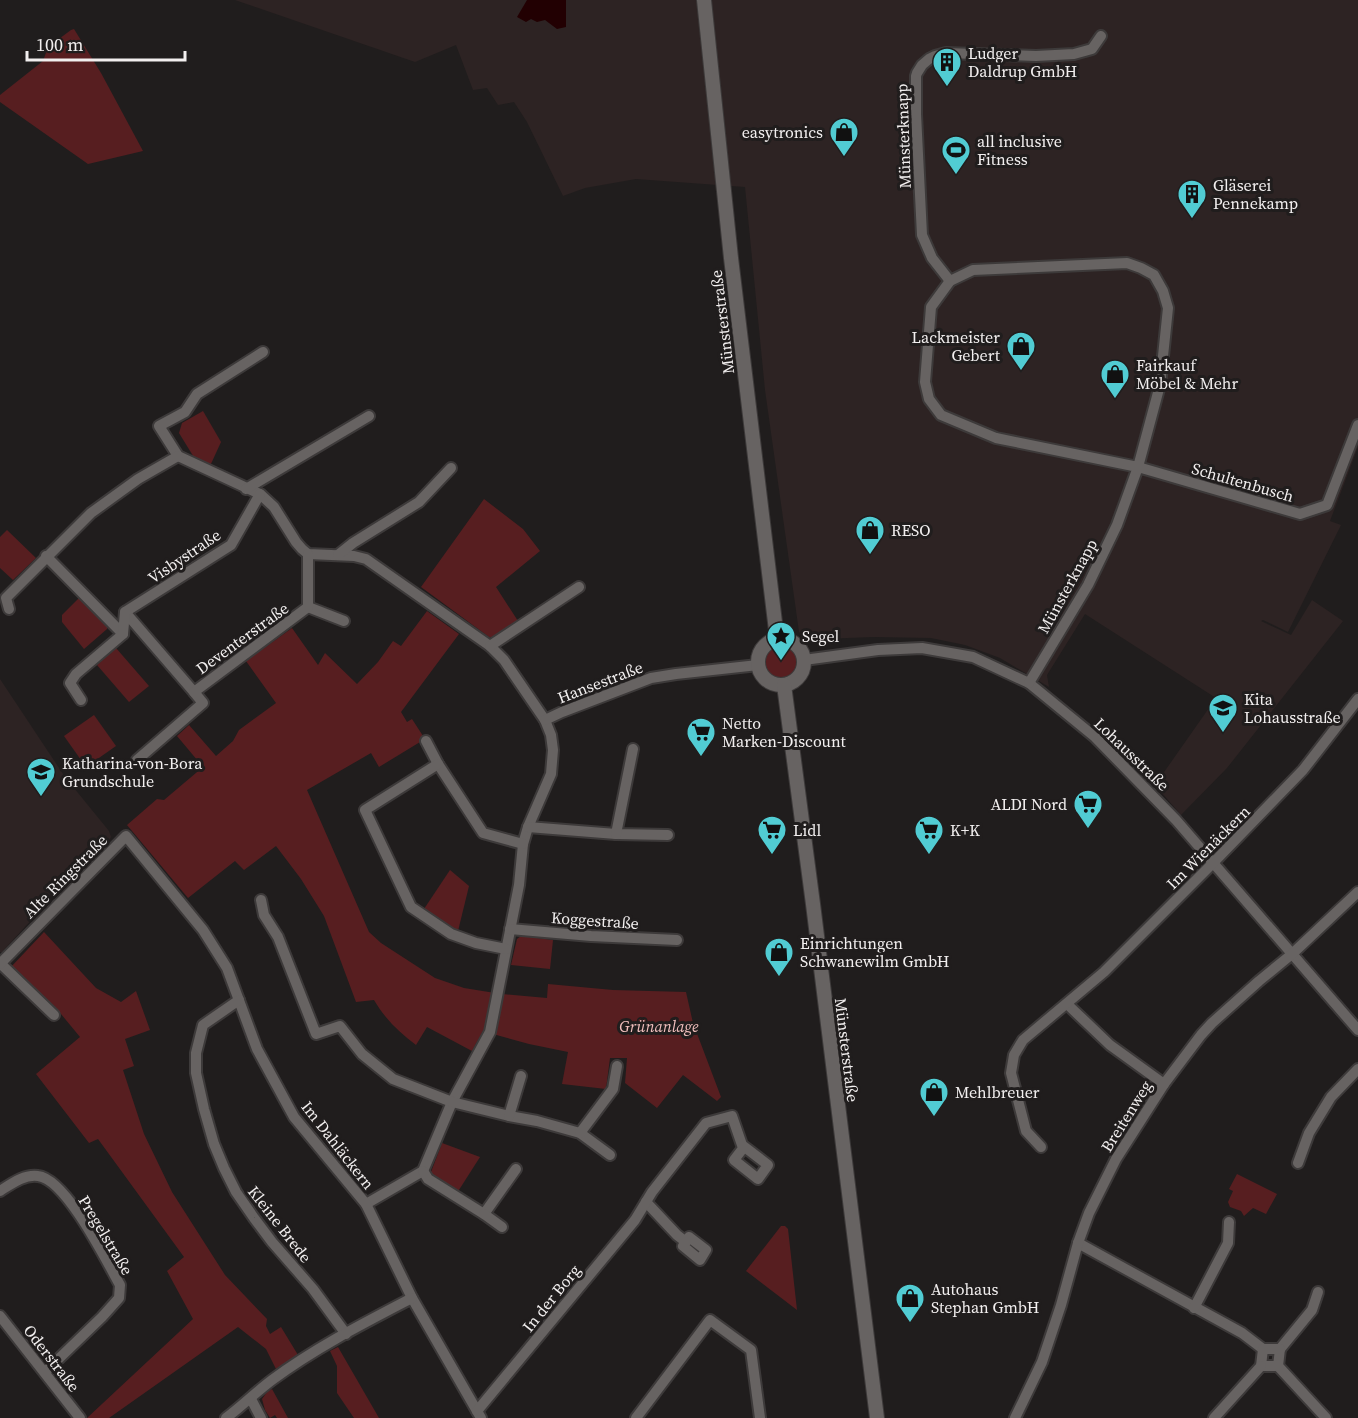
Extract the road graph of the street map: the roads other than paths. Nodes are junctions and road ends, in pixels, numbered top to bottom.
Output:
1 (704, 0) edge
2 (1101, 36) dead end
3 (950, 281) junction
4 (263, 352) dead end
5 (369, 416) dead end
6 (1358, 425) edge
7 (178, 456) junction
8 (1137, 467) junction
9 (452, 468) dead end
10 (246, 489) junction
11 (260, 494) junction
12 (308, 554) junction
13 (338, 555) junction
14 (46, 556) junction
15 (579, 587) dead end
16 (308, 608) junction
17 (9, 609) dead end
18 (125, 612) junction
19 (344, 621) dead end
20 (123, 634) junction
21 (777, 639) junction
22 (490, 646) junction
23 (804, 660) junction
24 (758, 665) junction
25 (1029, 683) junction
26 (784, 685) junction
27 (194, 692) junction
28 (1358, 699) edge
29 (81, 700) dead end
30 (545, 720) junction
31 (426, 741) dead end
32 (633, 748) dead end
33 (136, 760) dead end
34 (438, 764) junction
35 (528, 827) junction
36 (616, 834) junction
37 (668, 835) dead end
38 (126, 836) joint
39 (523, 844) junction
40 (1213, 863) junction
41 (1358, 892) edge
42 (261, 900) dead end
43 (510, 929) junction
44 (678, 940) dead end
45 (506, 949) junction
46 (1292, 954) junction
47 (0, 963) edge
48 (239, 1000) junction
49 (1066, 1004) junction
50 (54, 1015) dead end
51 (1358, 1030) edge
52 (617, 1066) dead end
53 (1358, 1069) edge
54 (521, 1076) dead end
55 (1164, 1084) junction
56 (452, 1102) junction
57 (509, 1116) junction
58 (580, 1133) junction
59 (744, 1147) dead end
60 (1041, 1147) dead end
61 (610, 1155) dead end
62 (1298, 1163) dead end
63 (516, 1169) dead end
64 (423, 1171) junction
65 (0, 1191) edge
66 (646, 1202) junction
67 (366, 1204) junction
68 (484, 1214) junction
69 (1229, 1222) dead end
70 (502, 1227) dead end
71 (686, 1242) dead end
72 (1078, 1244) junction
73 (1318, 1292) dead end
74 (412, 1298) junction
75 (1194, 1308) junction
76 (0, 1316) edge
77 (345, 1334) junction
78 (1263, 1349) junction
79 (1280, 1349) junction
80 (1261, 1366) junction
81 (1278, 1366) junction
82 (45, 1372) junction
83 (251, 1399) junction
84 (479, 1415) edge
85 (80, 1418) edge
86 (226, 1418) edge
87 (261, 1418) edge
88 (636, 1418) edge
89 (760, 1418) edge
90 (877, 1418) edge
91 (1016, 1418) edge
92 (1214, 1418) edge
93 (1326, 1418) edge

1 - 21 main road, Münsterstraße
2 - 3 street, Münsterknapp
3 - 8 street
3 - 8 street, Münsterknapp
4 - 7 street
5 - 10 street
6 - 8 street, Schultenbusch
7 - 10 street
7 - 14 street
8 - 25 street, Münsterknapp
9 - 13 street
10 - 11 street
11 - 12 street
11 - 18 street, Visbystraße
12 - 13 street, Hansestraße
12 - 16 street, Deventerstraße
13 - 22 street, Hansestraße
14 - 17 street
14 - 20 street
15 - 22 street
16 - 19 street, Deventerstraße
16 - 27 street, Deventerstraße
18 - 20 street
18 - 27 street, Deventerstraße
20 - 29 street
21 - 23 main road
21 - 24 main road
22 - 30 street, Hansestraße
23 - 25 street, Lohausstraße
23 - 26 main road
24 - 26 main road
24 - 30 street, Hansestraße
25 - 40 street, Lohausstraße
26 - 90 main road, Münsterstraße
27 - 33 street, Deventerstraße
28 - 40 street, Im Wienäckern
30 - 35 street
31 - 34 street
32 - 36 street
34 - 39 street
34 - 45 street
35 - 36 street
35 - 39 street
36 - 37 street
38 - 47 street, Alte Ringstraße
38 - 48 street, Im Dahläckern
39 - 43 street
40 - 46 street, Lohausstraße
40 - 49 street, Im Wienäckern
41 - 46 street, Breitenweg
42 - 56 street
43 - 44 street, Koggestraße
43 - 45 street
45 - 56 street
46 - 51 street, Lohausstraße
46 - 55 street, Breitenweg
47 - 50 street, Alte Ringstraße
48 - 67 street, Im Dahläckern
48 - 77 street, Kleine Brede
49 - 55 street
49 - 60 street, Im Wienäckern
52 - 58 street
53 - 62 street
54 - 57 street
55 - 72 street, Breitenweg
56 - 57 street
56 - 64 street
57 - 58 street
58 - 61 street
59 - 66 street, In der Borg
63 - 68 street
64 - 67 street
64 - 68 street
65 - 82 street, Pregelstraße
66 - 71 street
66 - 84 street, In der Borg
67 - 74 street, Im Dahläckern
68 - 70 street
69 - 75 street
72 - 75 street
72 - 91 street, Breitenweg
73 - 79 street
74 - 77 street
74 - 84 street, Im Dahläckern
75 - 78 street
76 - 82 street, Oderstraße
77 - 83 street
78 - 79 street
78 - 80 street
79 - 81 street
80 - 81 street
80 - 92 street
81 - 93 street
82 - 85 street, Oderstraße
83 - 86 street
83 - 87 street
88 - 89 street

